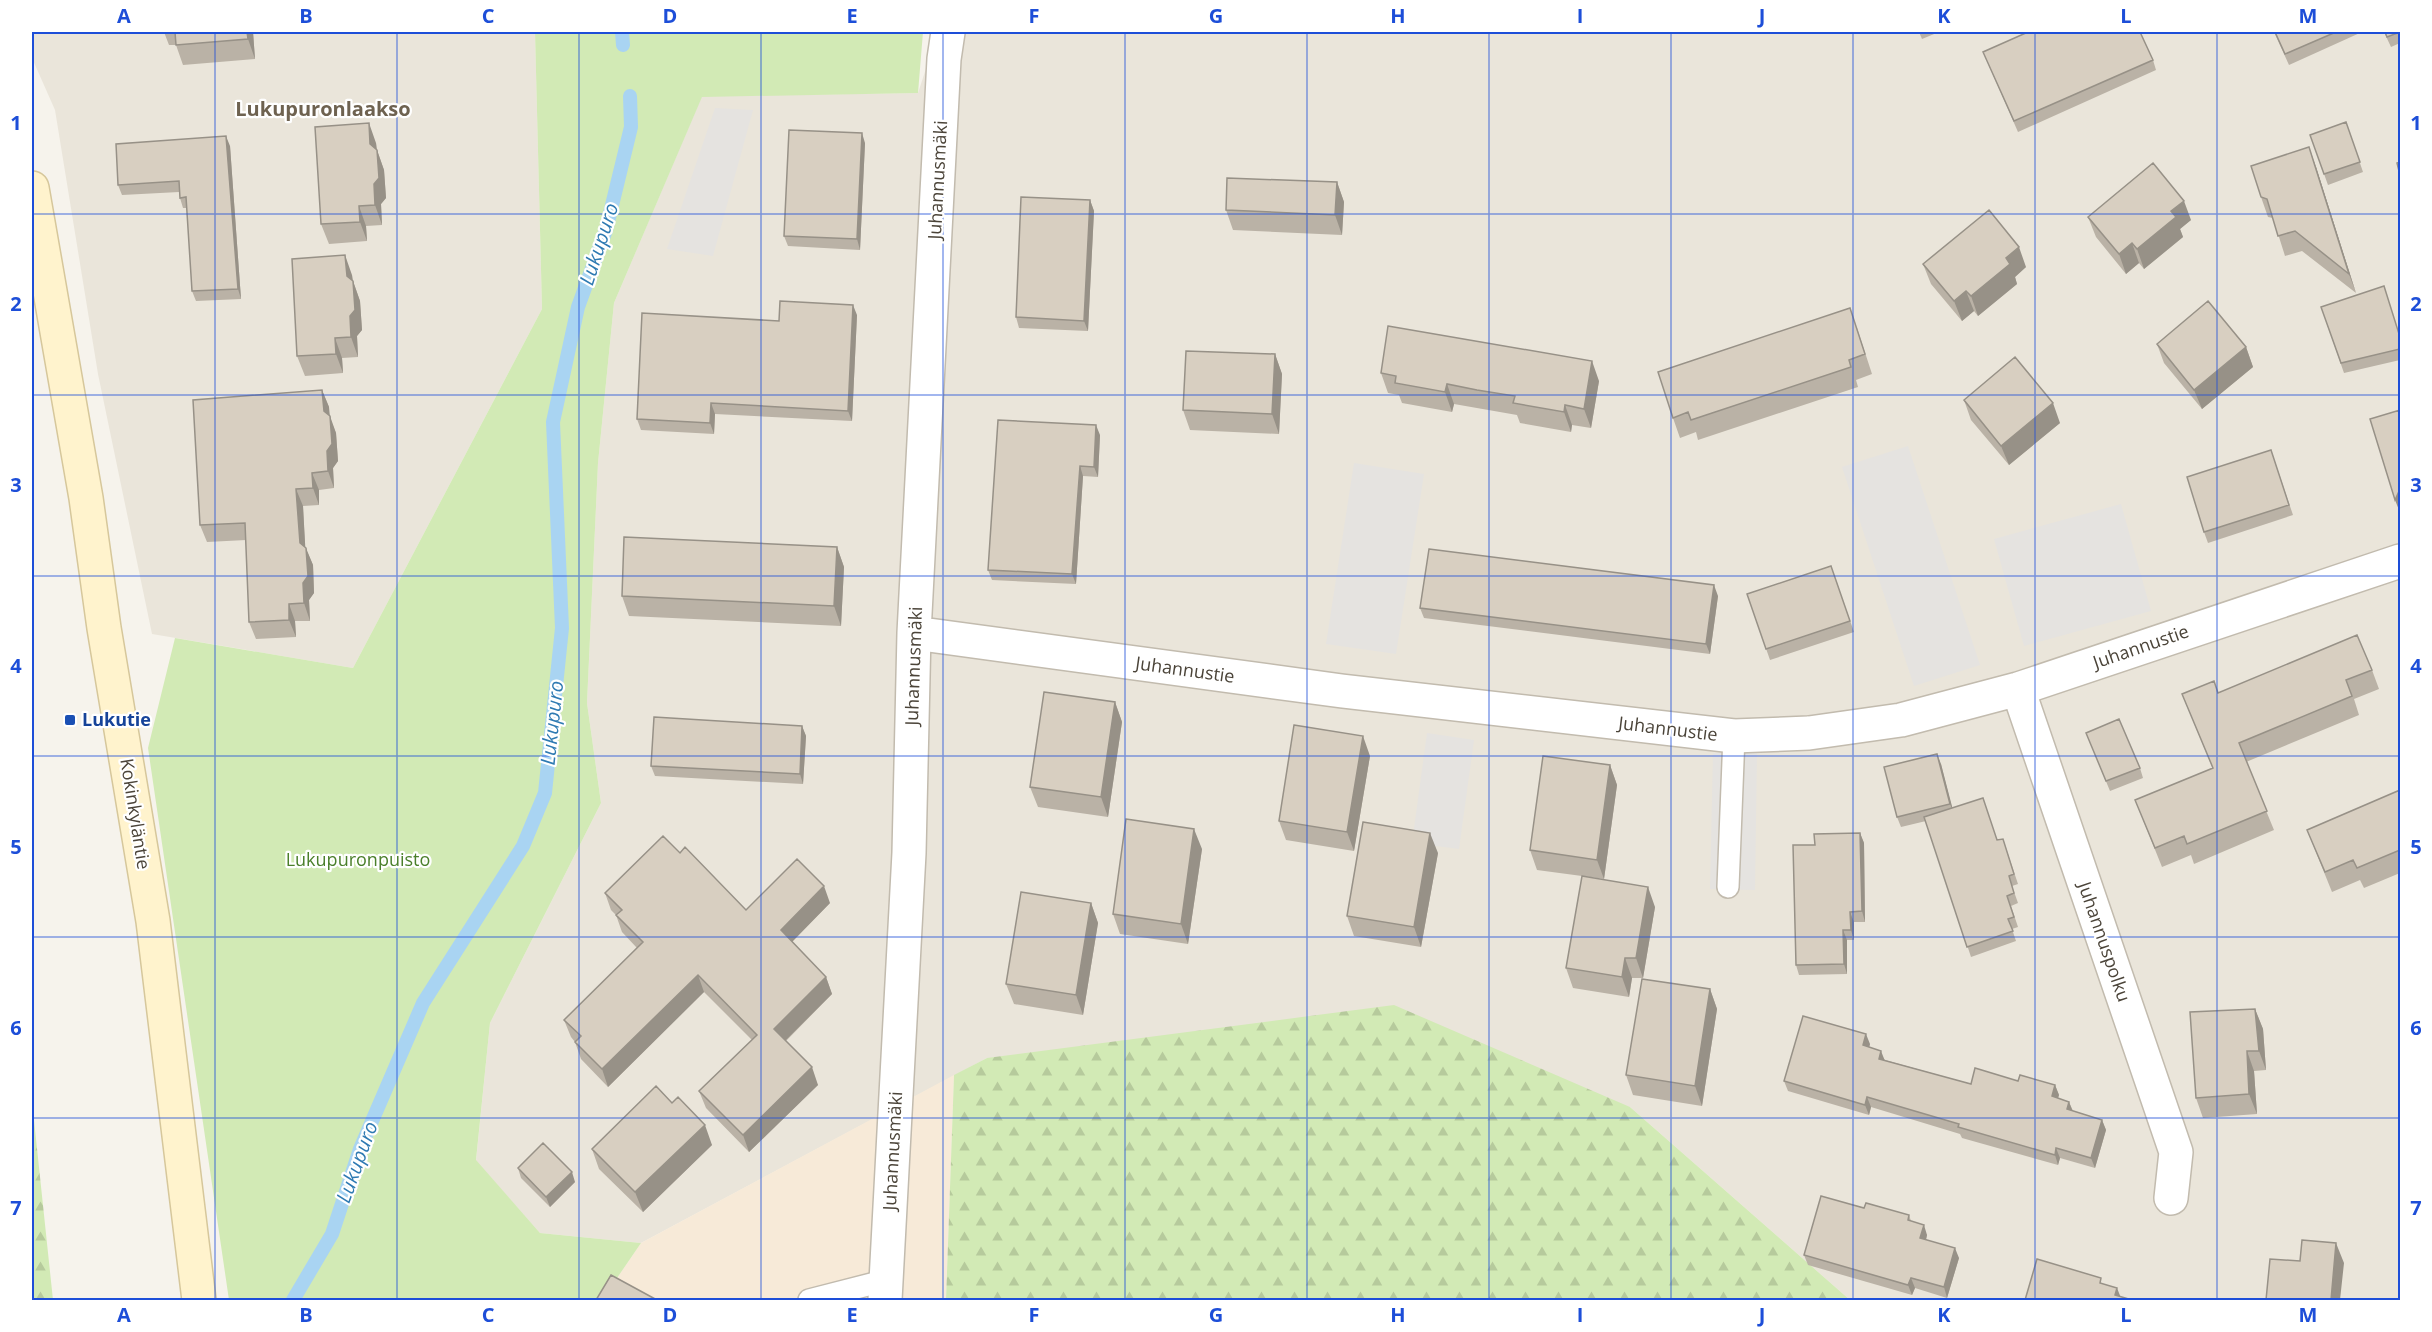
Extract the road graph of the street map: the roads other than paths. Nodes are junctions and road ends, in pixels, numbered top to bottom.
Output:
1 (948, 32) edge
2 (32, 189) edge
3 (2400, 561) edge
4 (914, 633) junction
5 (2018, 688) junction
6 (1734, 736) junction
7 (1728, 887) dead end
8 (2171, 1198) dead end
9 (886, 1290) edge
10 (199, 1300) edge
11 (809, 1300) edge

1 - 4 street, Juhannusmäki
2 - 10 main road, Kokinkyläntie
3 - 5 street, Juhannustie
4 - 6 street, Juhannustie
4 - 9 street, Juhannusmäki
5 - 6 street, Juhannustie
5 - 8 street, Juhannuspolku
6 - 7 lane
9 - 11 lane

